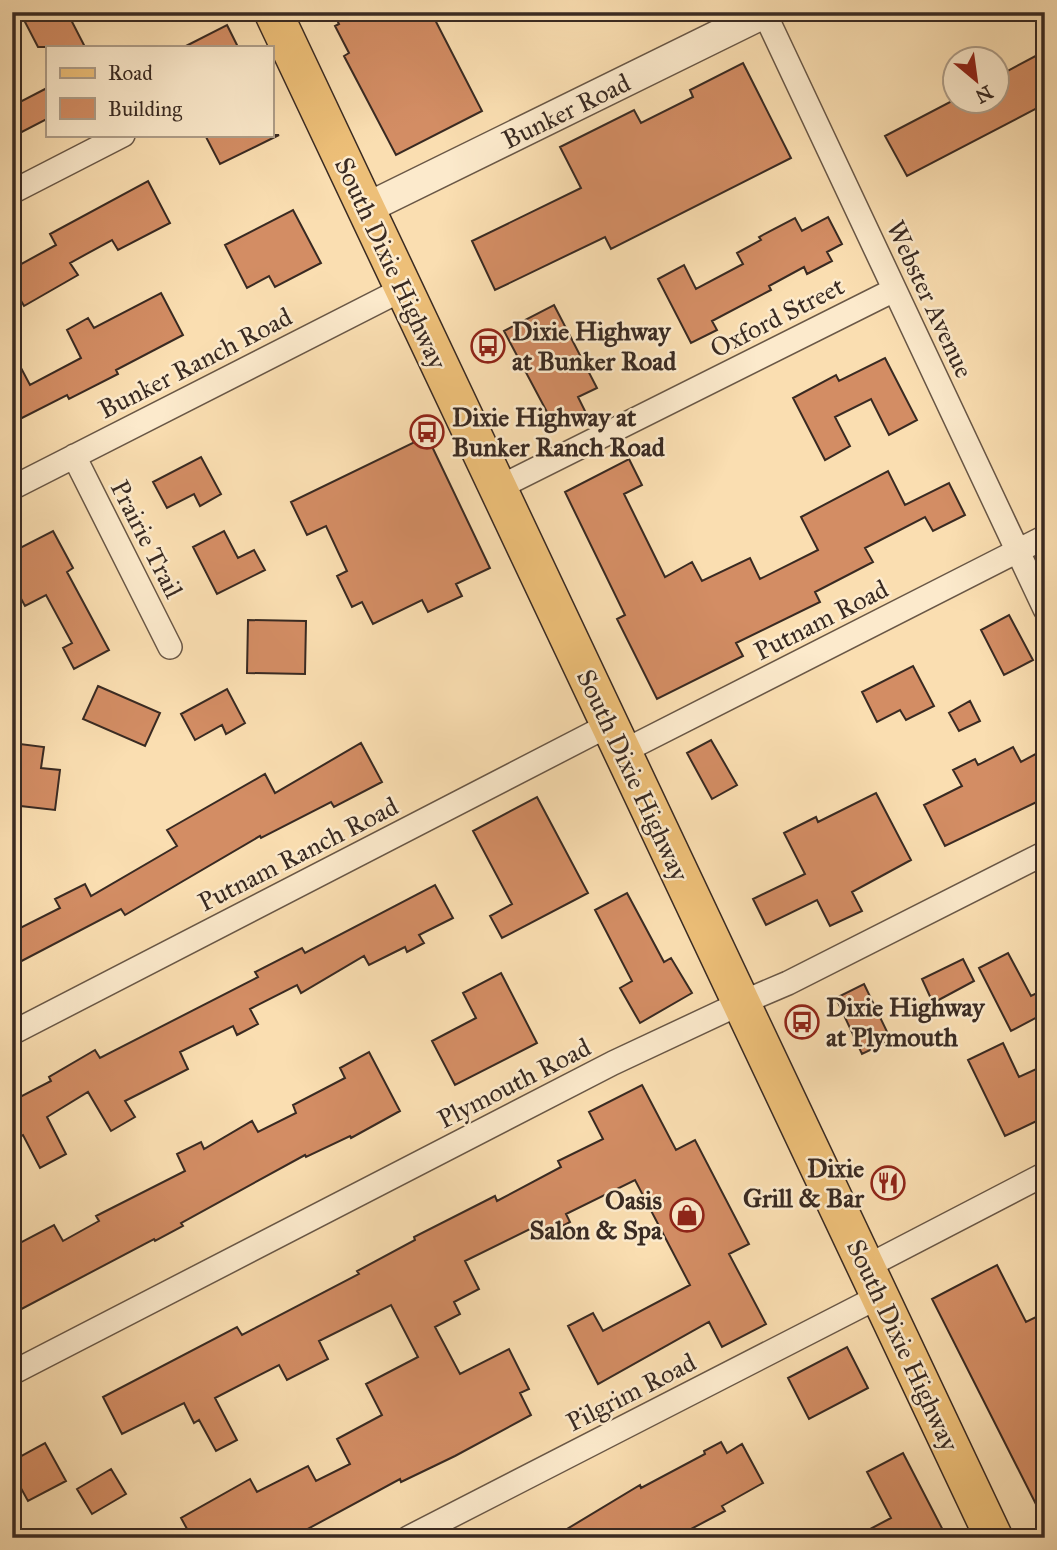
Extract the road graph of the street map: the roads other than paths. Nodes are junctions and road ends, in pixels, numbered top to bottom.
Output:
1 (273, 12) edge
2 (764, 13) edge
3 (281, 54) edge
4 (121, 136) edge
5 (12, 192) edge
6 (365, 209) junction
7 (403, 289) junction
8 (894, 290) junction
9 (74, 456) junction
10 (12, 488) edge
11 (498, 488) junction
12 (1045, 537) edge
13 (1018, 551) junction
14 (1045, 609) edge
15 (170, 647) dead end
16 (615, 738) junction
17 (1045, 853) edge
18 (741, 1003) junction
19 (12, 1033) edge
20 (1045, 1174) edge
21 (873, 1281) junction
22 (12, 1373) edge
23 (408, 1538) edge
24 (994, 1538) edge

1 - 3 main road, South Dixie Highway
2 - 6 street, Bunker Road
2 - 8 street, Webster Avenue
3 - 6 main road, South Dixie Highway
4 - 5 street
6 - 7 main road, South Dixie Highway
7 - 9 street, Bunker Ranch Road
7 - 11 main road, South Dixie Highway
8 - 11 street, Oxford Street
8 - 13 street, Webster Avenue
9 - 10 street, Bunker Ranch Road
9 - 15 street, Prairie Trail
11 - 16 main road, South Dixie Highway
12 - 13 street, Putnam Road
13 - 14 street, Webster Avenue
13 - 16 street, Putnam Road
16 - 18 main road, South Dixie Highway
16 - 19 street, Putnam Ranch Road
17 - 18 street, Plymouth Road
18 - 21 main road, South Dixie Highway
18 - 22 street, Plymouth Road
20 - 21 street, Pilgrim Road
21 - 23 street, Pilgrim Road
21 - 24 main road, South Dixie Highway

